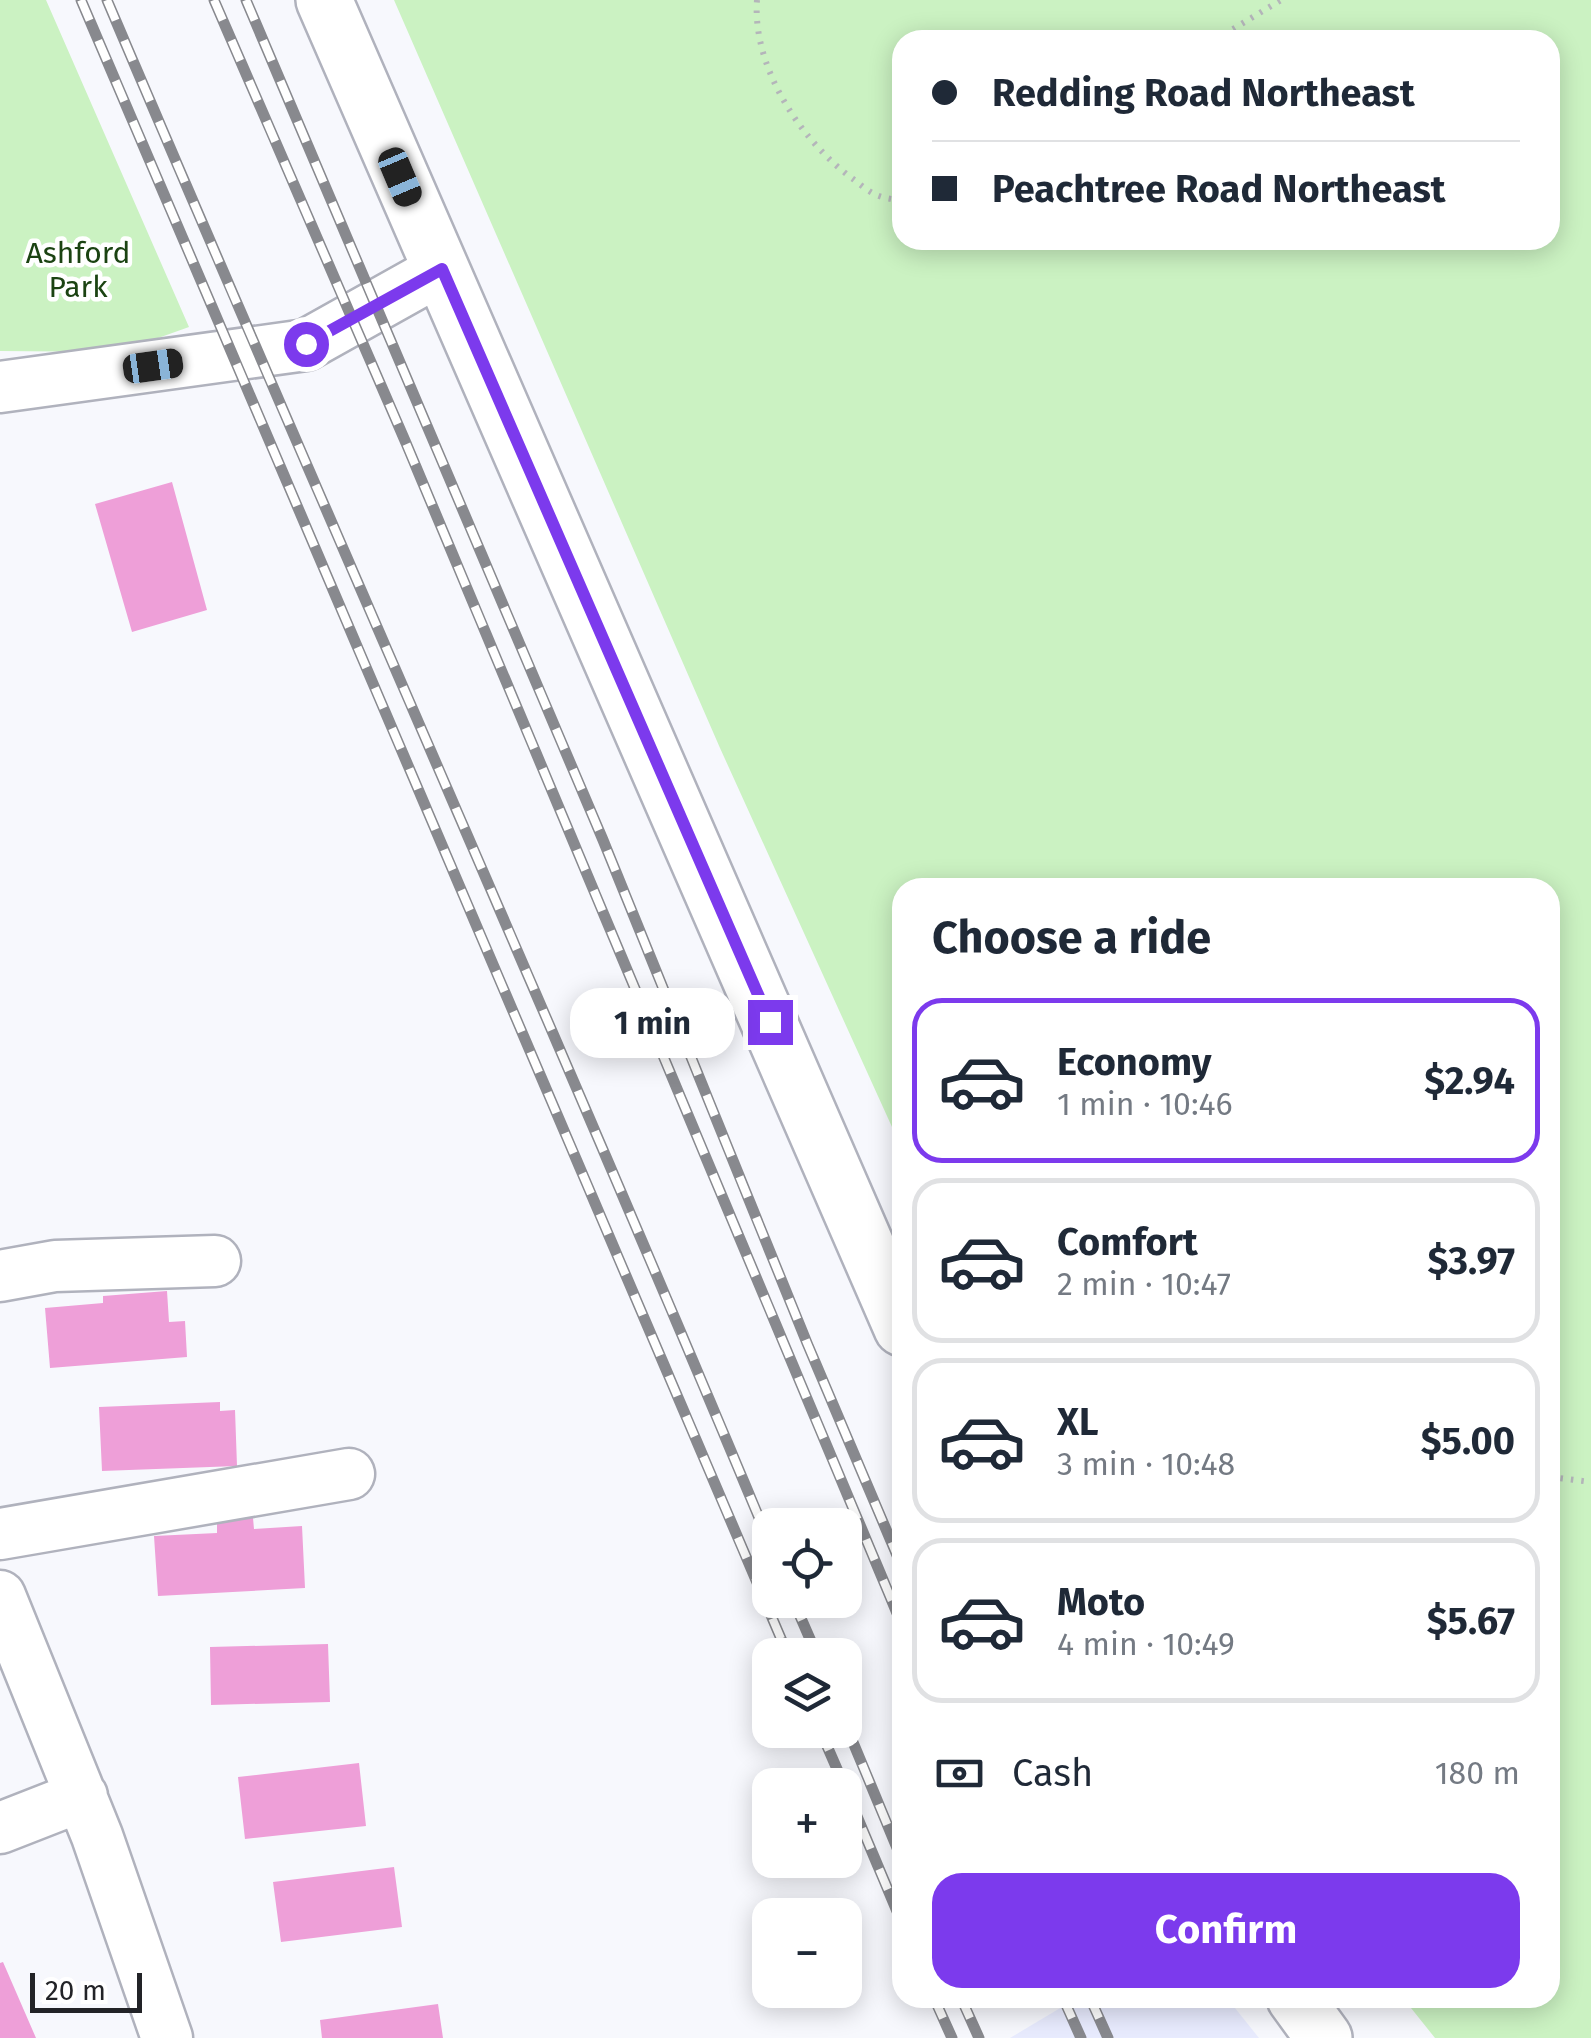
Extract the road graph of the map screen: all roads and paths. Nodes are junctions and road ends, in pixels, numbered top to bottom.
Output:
1 (324, 0) edge
2 (758, 0) edge
3 (1281, 0) edge
4 (1232, 30) edge
5 (892, 198) edge
6 (442, 269) junction
7 (0, 387) edge
8 (215, 1262) dead end
9 (0, 1276) edge
10 (892, 1305) edge
11 (348, 1474) dead end
12 (1560, 1478) edge
13 (1591, 1482) edge
14 (0, 1534) edge
15 (0, 1596) edge
16 (82, 1796) junction
17 (0, 1828) edge
18 (1302, 2008) edge
19 (166, 2038) edge
20 (1324, 2038) edge

1 - 6 highway
2 - 5 path
3 - 4 path
6 - 7 street
6 - 10 highway
8 - 9 street
11 - 14 street
12 - 13 path
15 - 16 street
16 - 17 street
16 - 19 street
18 - 20 highway

